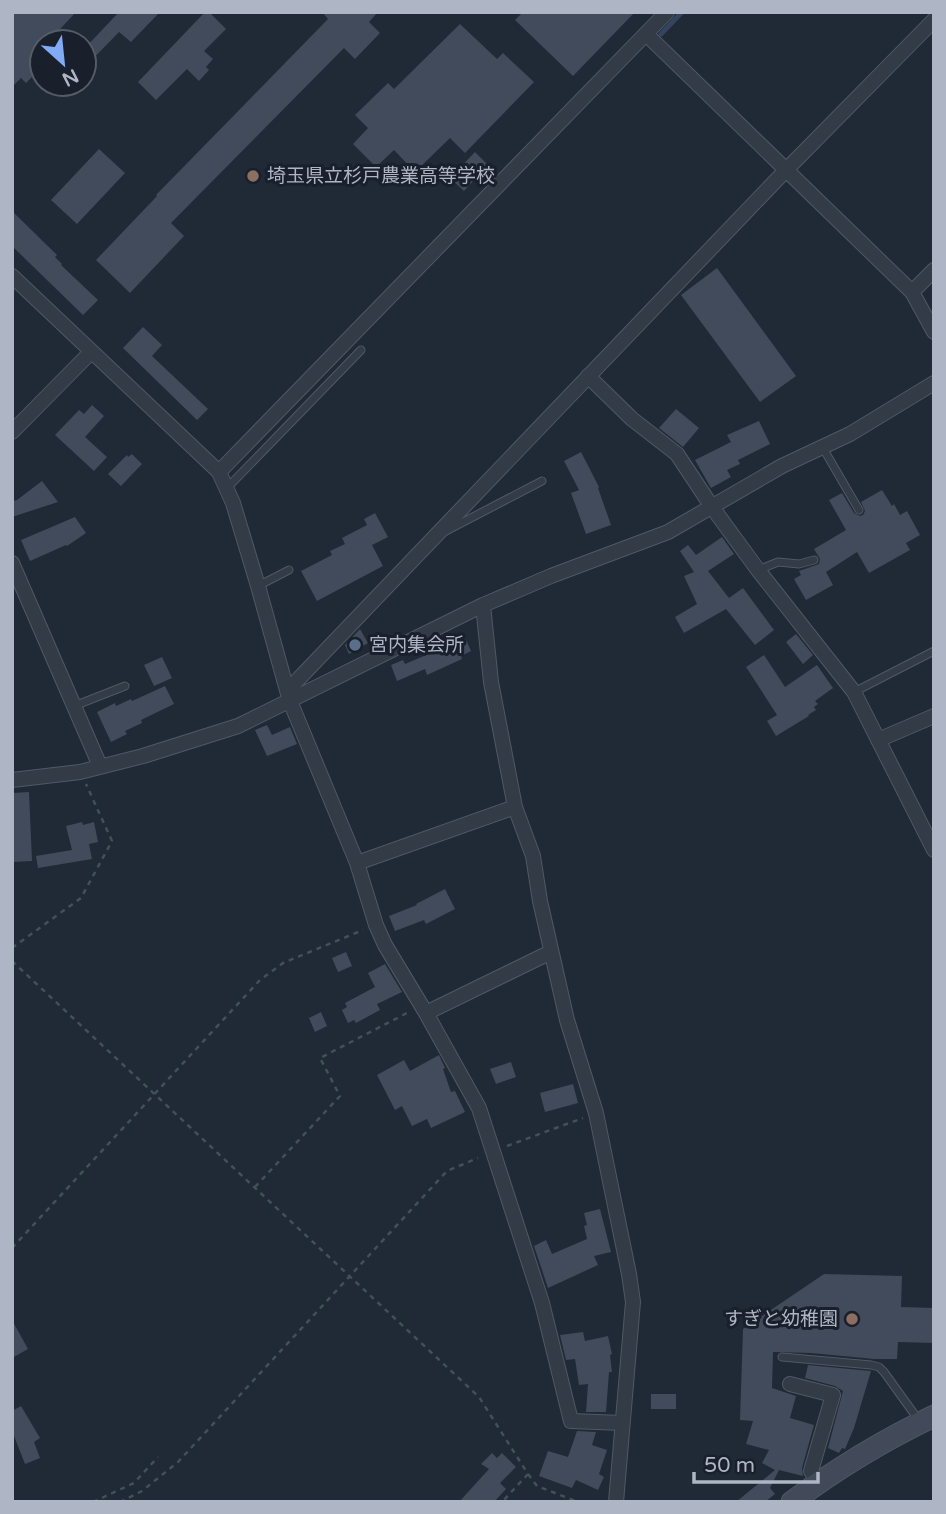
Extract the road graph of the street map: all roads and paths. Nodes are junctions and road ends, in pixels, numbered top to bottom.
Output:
1 (667, 12) edge
2 (934, 20) edge
3 (646, 34) junction
4 (786, 170) junction
5 (934, 270) edge
6 (12, 276) edge
7 (912, 292) junction
8 (934, 332) edge
9 (361, 350) dead end
10 (91, 352) junction
11 (588, 376) junction
12 (934, 383) edge
13 (12, 432) edge
14 (823, 447) junction
15 (219, 472) junction
16 (542, 481) dead end
17 (226, 489) junction
18 (712, 507) junction
19 (859, 510) dead end
20 (433, 538) junction
21 (814, 561) dead end
22 (12, 563) edge
23 (289, 570) dead end
24 (758, 570) junction
25 (258, 586) junction
26 (482, 605) junction
27 (934, 651) edge
28 (125, 686) dead end
29 (854, 692) junction
30 (289, 695) junction
31 (74, 706) junction
32 (934, 716) edge
33 (878, 740) junction
34 (100, 766) junction
35 (80, 772) junction
36 (12, 780) edge
37 (515, 807) junction
38 (934, 850) edge
39 (357, 863) junction
40 (376, 925) junction
41 (12, 948) edge
42 (551, 952) junction
43 (12, 961) edge
44 (423, 1009) junction
45 (155, 1093) junction
46 (596, 1112) junction
47 (493, 1152) junction
48 (255, 1187) junction
49 (12, 1248) edge
50 (349, 1275) junction
51 (782, 1357) dead end
52 (790, 1384) dead end
53 (927, 1419) edge
54 (622, 1423) junction
55 (158, 1457) dead end
56 (528, 1474) junction
57 (818, 1483) junction
58 (93, 1502) edge
59 (120, 1502) edge
60 (502, 1502) edge
61 (578, 1502) edge
62 (616, 1502) edge
63 (792, 1502) edge

1 - 3 street
2 - 4 street
3 - 4 street
3 - 15 street
4 - 7 street
4 - 11 street
5 - 7 street
6 - 10 street
7 - 8 street
9 - 17 lane
10 - 13 street
10 - 15 street
11 - 18 street
11 - 20 street
12 - 14 street
14 - 18 street
14 - 19 lane
15 - 17 street
16 - 20 lane
17 - 25 street
18 - 24 street
18 - 26 street
20 - 30 street
21 - 24 lane
22 - 31 street
23 - 25 lane
24 - 29 street
25 - 30 street
26 - 30 street
26 - 37 street
27 - 29 lane
28 - 31 lane
29 - 33 street
30 - 34 street
30 - 39 street
31 - 34 street
32 - 33 street
33 - 38 street
34 - 35 street
35 - 36 street
35 - 41 path
37 - 39 street
37 - 42 street
39 - 40 street
40 - 44 street
40 - 45 path
42 - 44 street
42 - 46 street
43 - 45 path
44 - 47 street
44 - 48 path
45 - 48 path
45 - 49 path
46 - 47 path
46 - 54 street
47 - 50 path
47 - 54 street
48 - 50 path
50 - 56 path
50 - 59 path
51 - 53 lane
52 - 57 street
53 - 57 main road
54 - 62 street
55 - 58 path
56 - 60 path
56 - 61 path
57 - 63 main road

